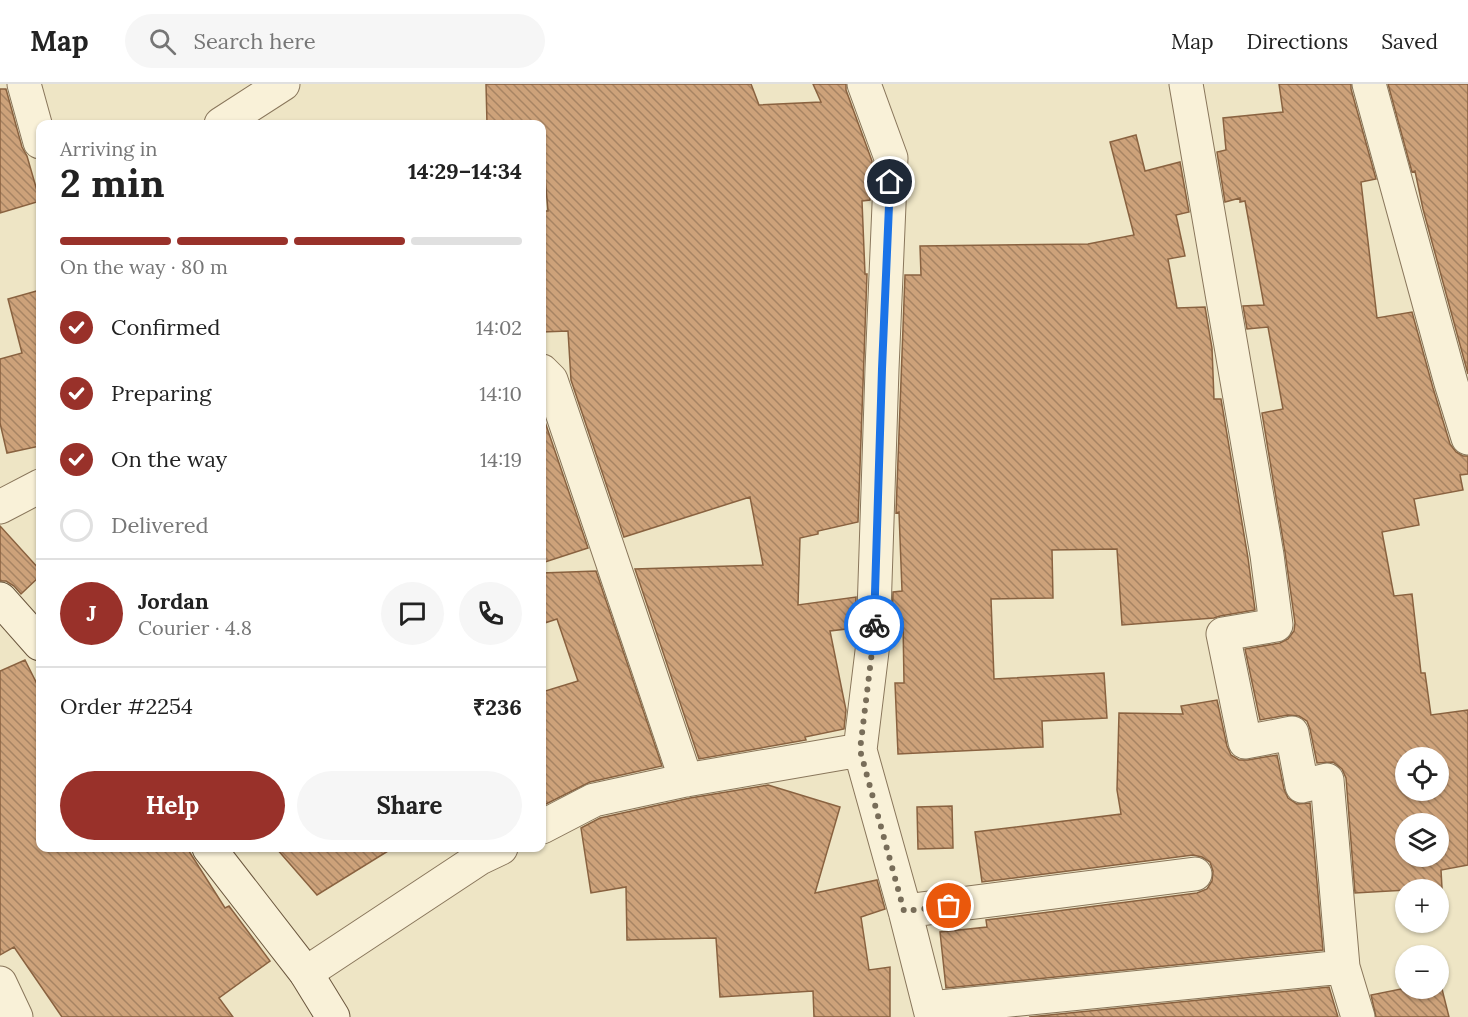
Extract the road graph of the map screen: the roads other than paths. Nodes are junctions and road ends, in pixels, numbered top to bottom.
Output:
1 (24, 84) edge
2 (283, 84) edge
3 (864, 84) edge
4 (1186, 84) edge
5 (1369, 84) edge
6 (227, 120) edge
7 (36, 128) edge
8 (546, 375) edge
9 (1468, 438) edge
10 (36, 488) edge
11 (0, 507) edge
12 (0, 599) edge
13 (36, 640) edge
14 (860, 750) junction
15 (686, 780) junction
16 (546, 825) edge
17 (212, 852) edge
18 (493, 852) edge
19 (1195, 873) dead end
20 (904, 911) junction
21 (1343, 967) junction
22 (306, 973) junction
23 (0, 982) edge
24 (931, 1013) edge
25 (16, 1017) edge
26 (333, 1017) edge
27 (1358, 1017) edge

1 - 7 street
2 - 6 street
3 - 14 street
4 - 21 street
5 - 9 street
8 - 15 street
10 - 11 street
12 - 13 street
14 - 15 street
14 - 20 street
15 - 16 street
17 - 22 street
18 - 22 street
19 - 20 street
20 - 24 street
21 - 24 street
21 - 27 street
22 - 26 street
23 - 25 street

